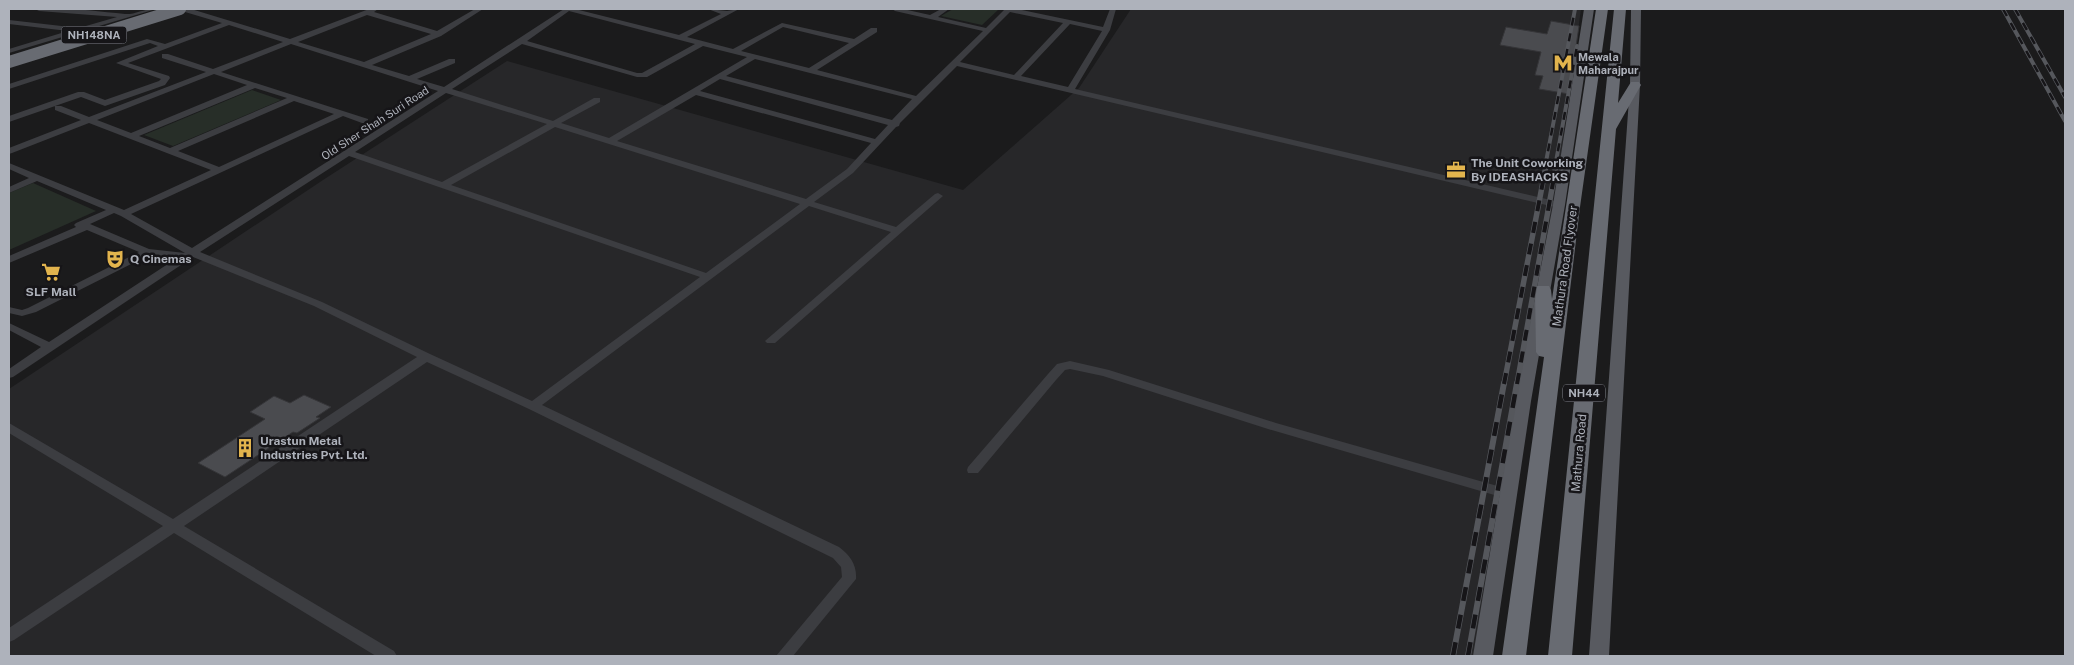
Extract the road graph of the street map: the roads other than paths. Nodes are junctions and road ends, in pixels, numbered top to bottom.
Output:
1 (38, 9) edge
2 (152, 9) edge
3 (162, 9) edge
4 (186, 9) edge
5 (356, 9) edge
6 (480, 9) edge
7 (568, 9) edge
8 (711, 9) edge
9 (736, 9) edge
10 (895, 9) edge
11 (946, 9) edge
12 (1008, 9) edge
13 (1113, 9) edge
14 (1590, 9) edge
15 (1602, 9) edge
16 (1620, 9) edge
17 (1636, 9) edge
18 (371, 10) edge
19 (728, 13) junction
20 (122, 15) dead end
21 (9, 17) edge
22 (932, 17) junction
23 (9, 22) edge
24 (1068, 22) junction
25 (228, 23) junction
26 (91, 28) junction
27 (81, 30) junction
28 (874, 30) dead end
29 (987, 30) junction
30 (1106, 30) junction
31 (110, 34) junction
32 (438, 34) junction
33 (681, 37) junction
34 (519, 41) junction
35 (290, 42) junction
36 (856, 42) junction
37 (702, 43) junction
38 (165, 46) junction
39 (9, 51) edge
40 (735, 51) junction
41 (9, 56) edge
42 (165, 56) dead end
43 (755, 56) junction
44 (452, 60) dead end
45 (9, 62) edge
46 (954, 63) junction
47 (365, 65) junction
48 (9, 67) edge
49 (812, 70) junction
50 (213, 71) junction
51 (718, 76) junction
52 (1016, 77) junction
53 (409, 79) junction
54 (1635, 85) junction
55 (256, 86) junction
56 (9, 87) edge
57 (445, 90) junction
58 (1070, 90) junction
59 (695, 92) junction
60 (294, 98) junction
61 (918, 98) junction
62 (597, 100) dead end
63 (58, 108) dead end
64 (341, 114) junction
65 (9, 119) edge
66 (88, 120) junction
67 (365, 121) dead end
68 (554, 124) junction
69 (896, 124) junction
70 (1608, 130) junction
71 (132, 136) junction
72 (610, 142) junction
73 (878, 142) junction
74 (170, 151) junction
75 (9, 152) edge
76 (349, 153) junction
77 (9, 166) edge
78 (219, 170) junction
79 (37, 178) junction
80 (444, 186) junction
81 (9, 190) edge
82 (938, 196) dead end
83 (807, 203) junction
84 (1560, 205) junction
85 (114, 210) junction
86 (124, 214) junction
87 (898, 231) junction
88 (147, 252) junction
89 (188, 254) junction
90 (9, 256) edge
91 (9, 260) edge
92 (706, 276) junction
93 (1543, 290) junction
94 (9, 310) edge
95 (9, 326) edge
96 (771, 341) dead end
97 (49, 346) junction
98 (426, 357) junction
99 (9, 374) edge
100 (1550, 374) junction
101 (533, 406) junction
102 (9, 427) edge
103 (973, 470) dead end
104 (1508, 494) junction
105 (173, 526) junction
106 (9, 636) edge
107 (389, 656) edge
108 (784, 656) edge
109 (1483, 656) edge
110 (1514, 656) edge
111 (1560, 656) edge
112 (1599, 656) edge

1 - 20 street
2 - 26 street
3 - 41 highway, NH148NA
4 - 25 street
4 - 31 street
4 - 45 highway, NH148NA, bridge
5 - 18 street
6 - 32 street
7 - 33 street
7 - 34 street, Old Sher Shah Suri Road
8 - 19 street
9 - 19 street
10 - 22 street
11 - 22 street
12 - 24 street
12 - 29 street
13 - 30 street
14 - 84 main road
15 - 100 highway, Mathura Road Flyover / NH44
16 - 70 highway, NH44
17 - 54 main road
18 - 32 street
18 - 35 street
19 - 33 street
21 - 26 street
22 - 29 street
23 - 27 street
24 - 30 street
24 - 52 street
25 - 35 street
25 - 38 street
26 - 27 street
26 - 31 street
27 - 39 street
28 - 36 street
29 - 46 street
30 - 58 street
31 - 48 street
32 - 47 street
33 - 37 street
34 - 37 street
34 - 57 street, Old Sher Shah Suri Road
35 - 47 street
35 - 50 street
36 - 40 street
36 - 49 street
37 - 40 street
38 - 56 street
38 - 65 street
40 - 43 street
42 - 50 street
43 - 49 street
43 - 51 street
44 - 53 street
46 - 52 street
46 - 61 street
47 - 53 street
49 - 61 street
50 - 55 street
50 - 66 street
51 - 59 street
51 - 69 street
52 - 58 street
53 - 57 street
54 - 70 highway
54 - 112 main road
55 - 60 street
55 - 71 street
57 - 68 street
57 - 76 street, Old Sher Shah Suri Road
58 - 84 street
59 - 72 street
59 - 73 street
60 - 64 street
60 - 74 street
61 - 69 street
62 - 68 street
63 - 66 street
64 - 67 street
64 - 78 street
66 - 71 street
66 - 75 street
68 - 72 street
68 - 80 street
69 - 73 street
70 - 111 highway, Mathura Road / NH44
71 - 74 street
72 - 83 street
73 - 83 street
74 - 78 street
76 - 80 street
76 - 89 street, Old Sher Shah Suri Road
77 - 79 street
78 - 86 street
79 - 81 street
79 - 85 street
80 - 92 street
82 - 87 street
83 - 87 street
83 - 92 street
84 - 93 main road
85 - 86 street
85 - 90 street
86 - 89 street
87 - 96 street
88 - 89 street
88 - 91 street
88 - 94 street
89 - 97 street, Old Sher Shah Suri Road
89 - 98 street
92 - 101 street
93 - 100 highway
93 - 104 main road
95 - 97 street
97 - 99 street, Old Sher Shah Suri Road
98 - 101 street
98 - 105 street
100 - 110 highway, NH44
101 - 108 street
102 - 105 street
103 - 104 street
104 - 109 main road
105 - 106 street
105 - 107 street

